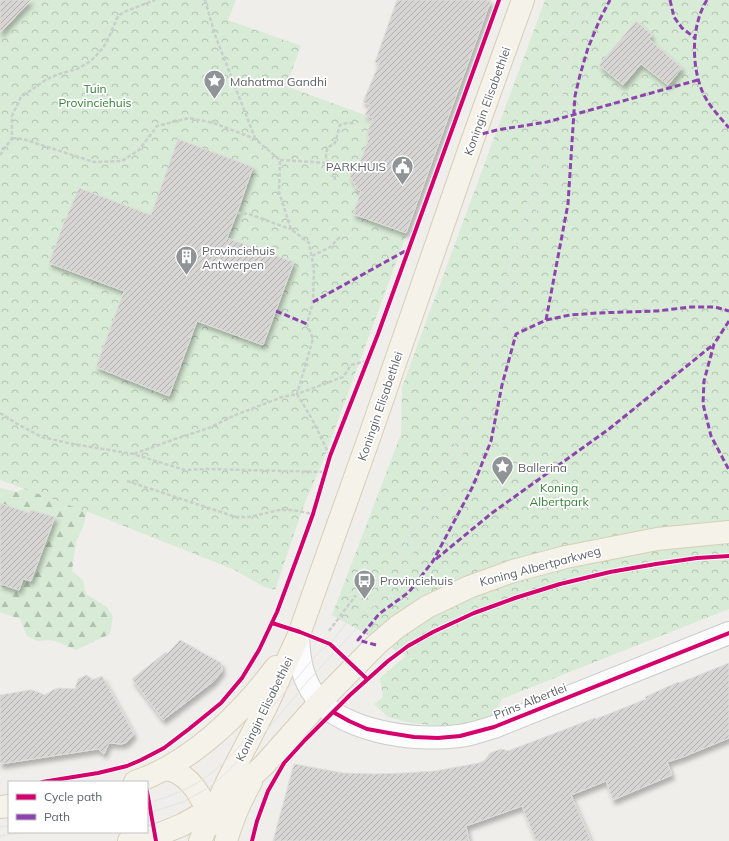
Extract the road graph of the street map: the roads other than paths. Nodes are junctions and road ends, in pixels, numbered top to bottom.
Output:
1 (523, 0) edge
2 (729, 532) edge
3 (729, 633) edge
4 (298, 637) junction
5 (320, 702) junction
6 (264, 765) junction
7 (166, 768) junction
8 (138, 781) edge
9 (211, 811) junction
10 (128, 841) edge
11 (200, 841) edge
12 (214, 841) edge
13 (226, 841) edge

1 - 4 main road, Koningin Elisabethlei
2 - 5 main road, Koning Albertparkweg
3 - 5 street, Prins Albertlei
4 - 5 street, Prins Albertlei
4 - 7 main road
4 - 9 main road, Koningin Elisabethlei
5 - 6 main road, Koning Albertparkweg
6 - 9 main road
6 - 13 main road
7 - 8 main road
7 - 9 main road
9 - 10 main road
9 - 11 main road, Koningin Elisabethlei
9 - 12 main road

